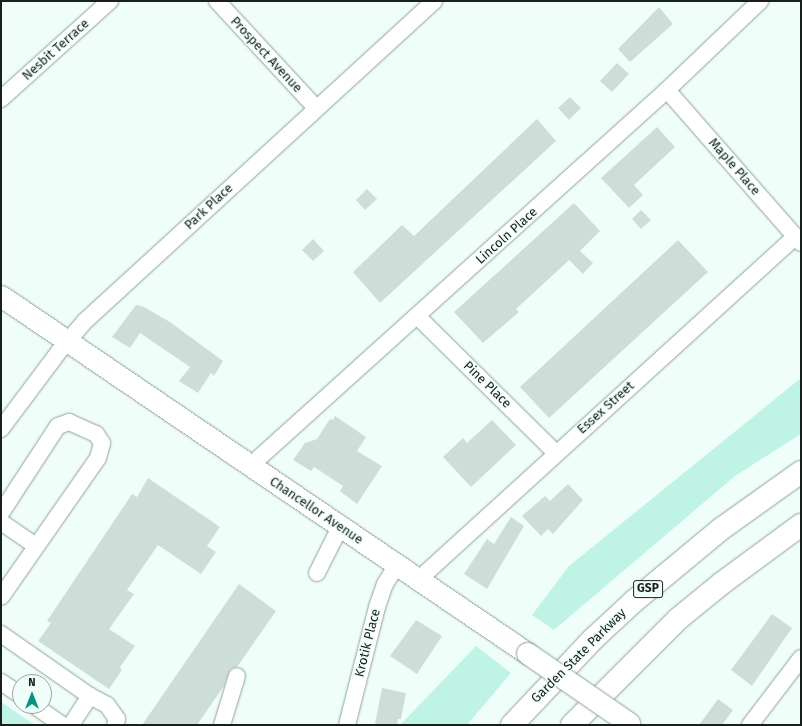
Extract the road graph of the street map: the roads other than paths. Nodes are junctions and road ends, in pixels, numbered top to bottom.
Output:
1 (110, 1) edge
2 (217, 1) edge
3 (434, 1) edge
4 (760, 1) edge
5 (667, 90) junction
6 (1, 99) edge
7 (316, 108) junction
8 (798, 240) edge
9 (1, 296) edge
10 (418, 317) junction
11 (66, 342) junction
12 (1, 429) edge
13 (556, 453) junction
14 (250, 466) junction
15 (801, 472) edge
16 (1, 514) edge
17 (1, 522) edge
18 (801, 525) edge
19 (340, 527) junction
20 (36, 546) junction
21 (397, 565) junction
22 (317, 573) dead end
23 (418, 580) junction
24 (1, 597) edge
25 (1, 634) edge
26 (801, 658) edge
27 (237, 676) dead end
28 (1, 682) edge
29 (12, 690) edge
30 (90, 696) junction
31 (46, 714) edge
32 (631, 724) edge
33 (62, 725) edge
34 (71, 725) edge
35 (115, 725) edge
36 (222, 725) edge
37 (347, 725) edge
38 (512, 725) edge
39 (572, 725) edge
40 (750, 725) edge

1 - 6 street, Nesbit Terrace
2 - 7 street, Prospect Avenue
3 - 7 street, Park Place
4 - 5 street, Lincoln Place
5 - 8 street, Maple Place
5 - 10 street, Lincoln Place
7 - 11 street, Park Place
8 - 13 street, Essex Street
9 - 11 main road, Chancellor Avenue
10 - 13 street, Pine Place
10 - 14 street, Lincoln Place
11 - 12 street, Park Place
11 - 14 main road, Chancellor Avenue
13 - 23 street, Essex Street
14 - 19 main road, Chancellor Avenue
15 - 38 highway, Garden State Parkway / GSP
16 - 20 street
17 - 20 street
18 - 39 highway
19 - 21 main road, Chancellor Avenue
19 - 22 street
20 - 24 street
21 - 23 main road, Chancellor Avenue
21 - 37 street, Krotik Place
23 - 32 main road, Chancellor Avenue, bridge
25 - 30 street
26 - 40 street
27 - 36 street
28 - 29 street
30 - 34 street
30 - 35 street
31 - 33 street

